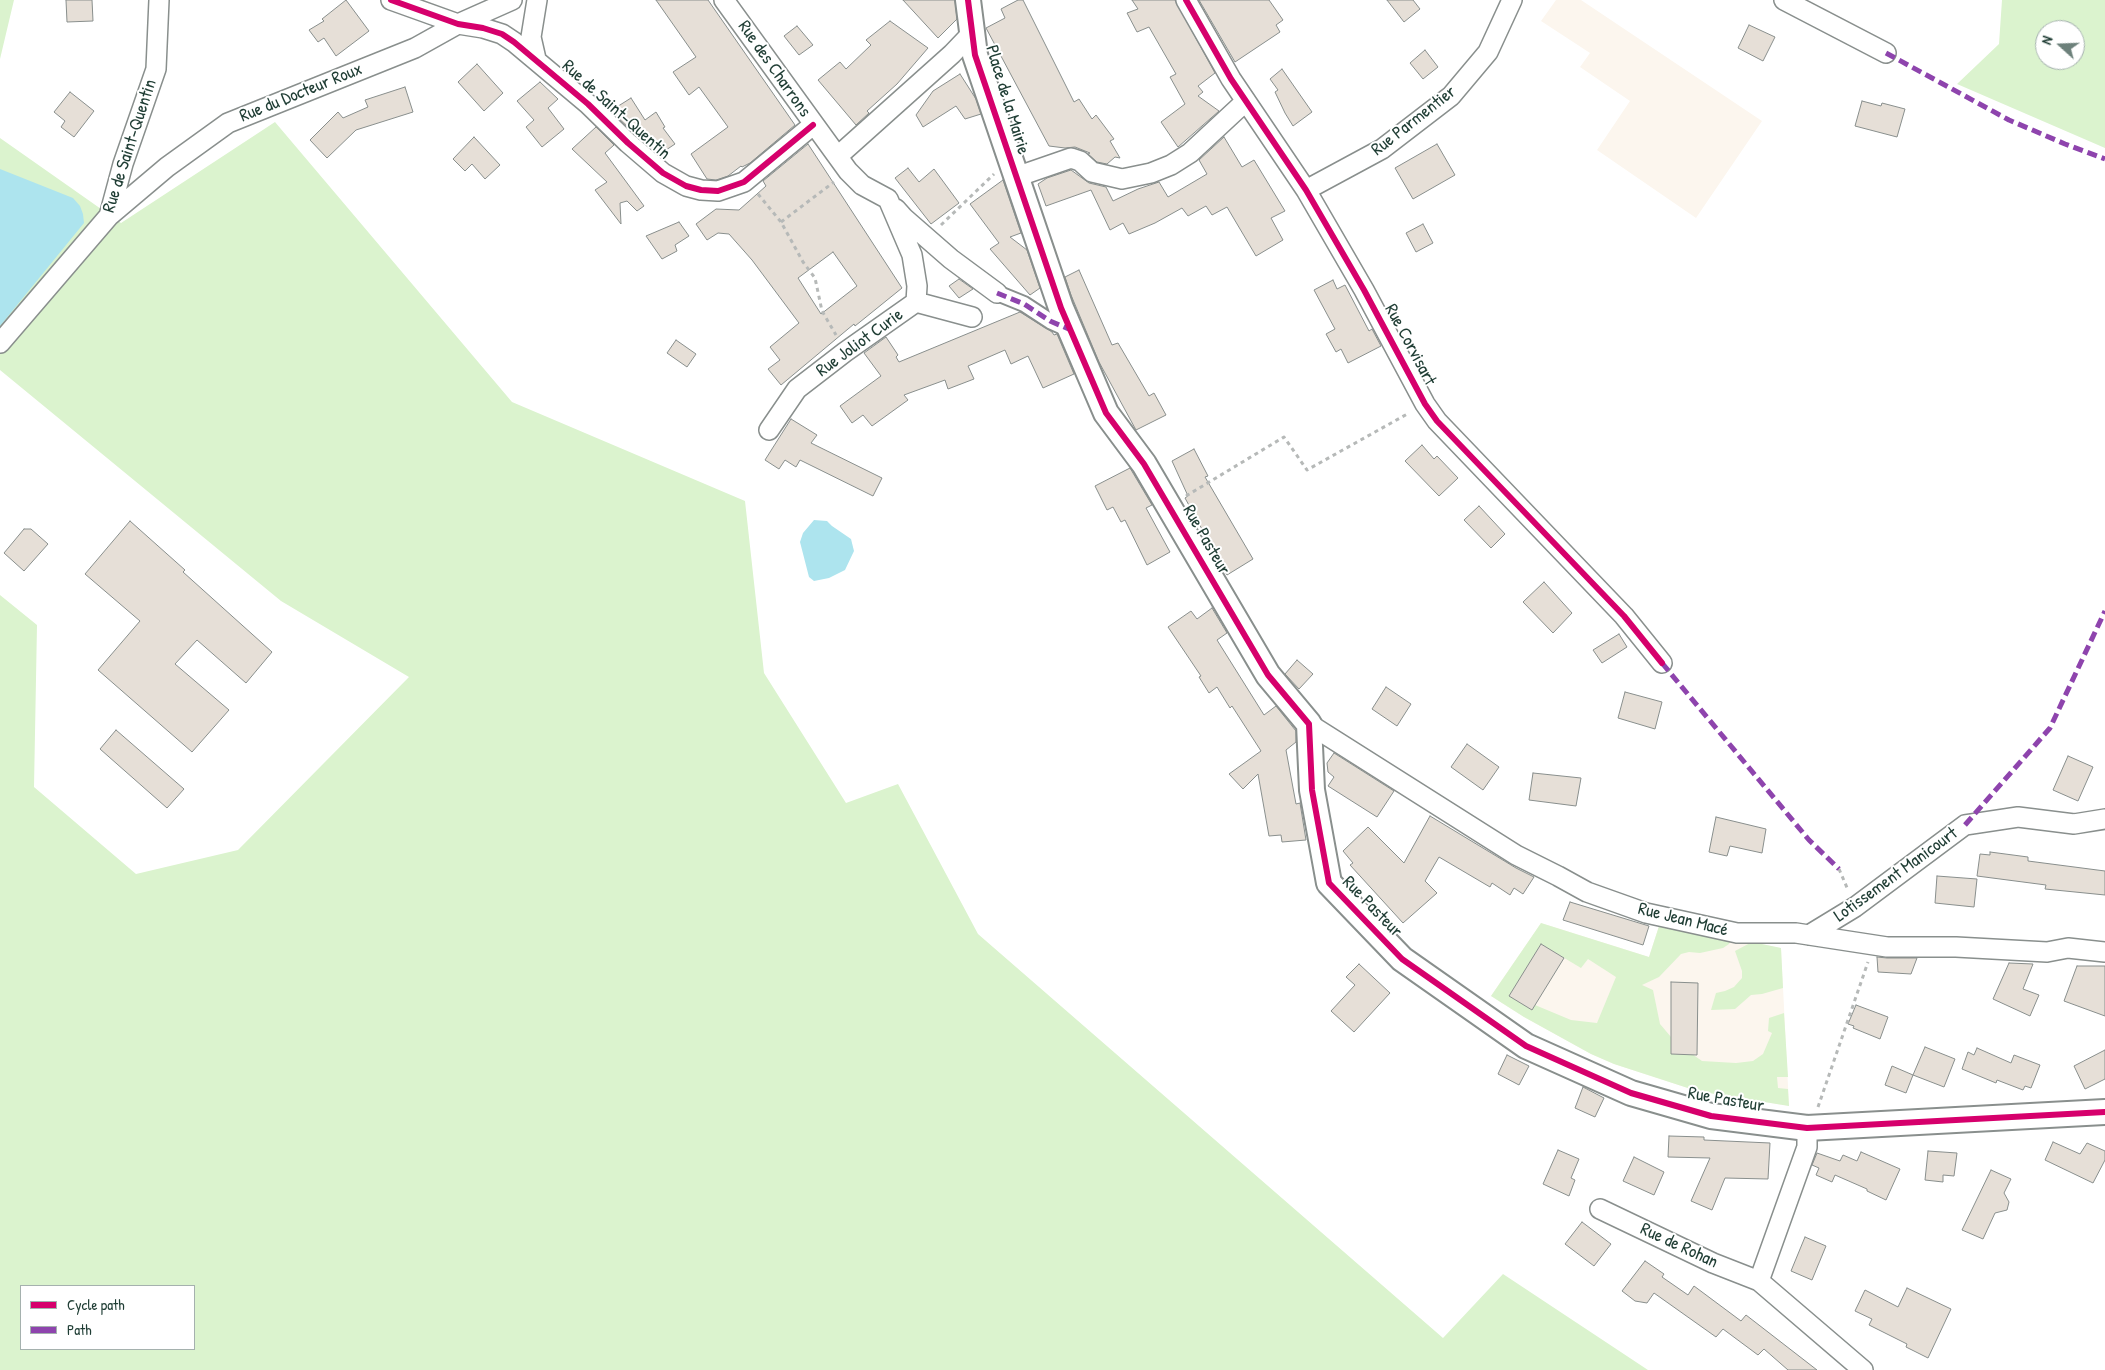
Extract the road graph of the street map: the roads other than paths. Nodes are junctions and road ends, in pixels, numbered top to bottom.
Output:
1 (159, 0) edge
2 (390, 0) edge
3 (512, 0) edge
4 (537, 0) edge
5 (724, 0) edge
6 (968, 0) edge
7 (1186, 0) edge
8 (1512, 0) edge
9 (1784, 0) edge
10 (458, 24) junction
11 (973, 32) junction
12 (1886, 53) dead end
13 (536, 59) junction
14 (1246, 101) junction
15 (813, 125) junction
16 (843, 163) junction
17 (1013, 170) junction
18 (1306, 190) junction
19 (888, 200) junction
20 (109, 216) junction
21 (997, 293) joint
22 (916, 302) junction
23 (972, 317) dead end
24 (1071, 330) junction
25 (0, 344) edge
26 (769, 430) dead end
27 (1662, 663) dead end
28 (1309, 724) junction
29 (2105, 819) edge
30 (1809, 935) junction
31 (2105, 952) edge
32 (2105, 1112) edge
33 (1811, 1128) junction
34 (1600, 1209) dead end
35 (1759, 1281) junction
36 (1863, 1370) edge

1 - 20 street, Rue de Saint-Quentin
2 - 10 street, Rue de Saint-Quentin
3 - 10 street, Rue du Docteur Roux
4 - 13 street
5 - 15 street, Rue des Charrons
6 - 11 street, Place de la Mairie
7 - 14 street, Rue Corvisart
8 - 18 street, Rue Parmentier
9 - 12 street
10 - 13 street, Rue de Saint-Quentin
10 - 20 street, Rue du Docteur Roux
11 - 16 street
11 - 17 street, Place de la Mairie
13 - 15 street, Rue de Saint-Quentin
14 - 17 street
14 - 18 street, Rue Corvisart
15 - 16 street, Rue des Charrons
16 - 19 street, Rue des Charrons
17 - 24 street, Rue Pasteur
18 - 27 street, Rue Corvisart
19 - 21 street, Rue des Charrons
19 - 22 street
20 - 25 street, Rue de Saint-Quentin
21 - 24 street
22 - 23 street, Rue Joliot Curie
22 - 26 street, Rue Joliot Curie
24 - 28 street, Rue Pasteur
28 - 30 street, Rue Jean Macé
28 - 33 street, Rue Pasteur
29 - 30 street, Lotissement Manicourt
30 - 31 street, Rue Jean Macé
32 - 33 street, Rue Pasteur
33 - 35 street
34 - 35 street, Rue de Rohan
35 - 36 street, Rue de Rohan

